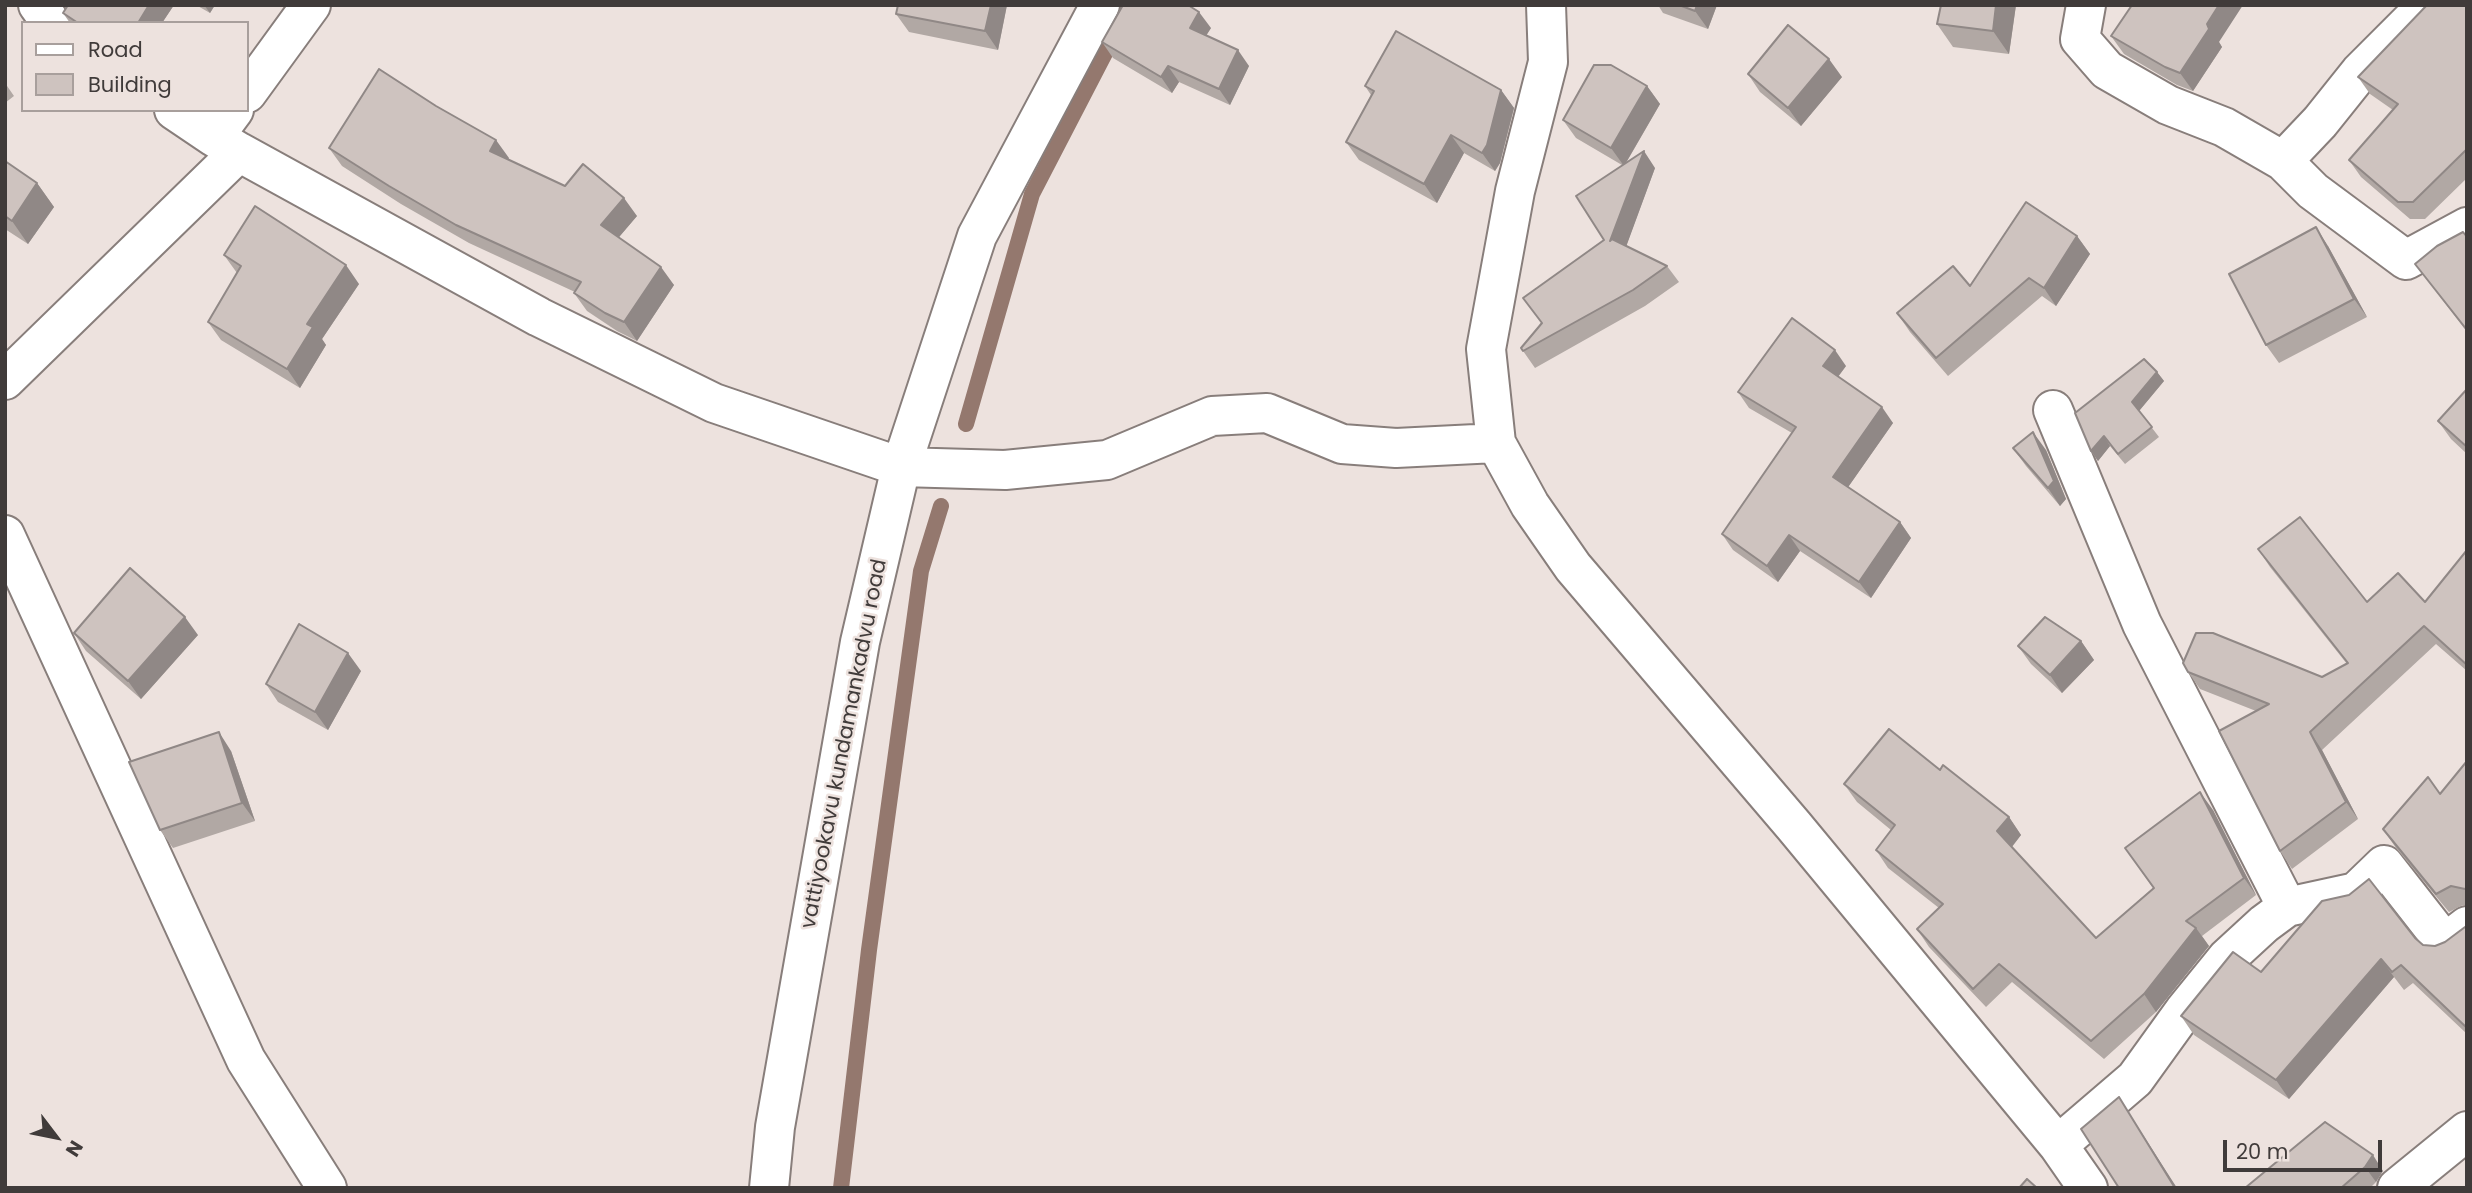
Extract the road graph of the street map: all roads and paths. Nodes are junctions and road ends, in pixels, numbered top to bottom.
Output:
1 (38, 5) edge
2 (311, 5) edge
3 (1100, 5) edge
4 (1546, 5) edge
5 (2086, 5) edge
6 (2427, 5) edge
7 (50, 21) edge
8 (248, 92) edge
9 (179, 112) edge
10 (229, 133) edge
11 (2283, 161) junction
12 (2467, 227) edge
13 (5, 380) edge
14 (2053, 410) dead end
15 (1496, 443) junction
16 (901, 467) junction
17 (5, 535) edge
18 (2287, 906) junction
19 (2467, 926) edge
20 (2467, 1131) edge
21 (2058, 1145) junction
22 (315, 1186) edge
23 (769, 1188) edge
24 (2088, 1188) edge
25 (2397, 1188) edge

1 - 7 street
2 - 8 street
3 - 16 street, vattiyookavu kundamankadvu road
4 - 15 street
5 - 11 street
6 - 11 street
9 - 10 street
10 - 13 street
10 - 16 street
11 - 12 street
14 - 18 street
15 - 16 street
15 - 21 street
16 - 23 street, vattiyookavu kundamankadvu road
17 - 22 street
18 - 19 street
18 - 21 street
20 - 25 street
21 - 24 street

